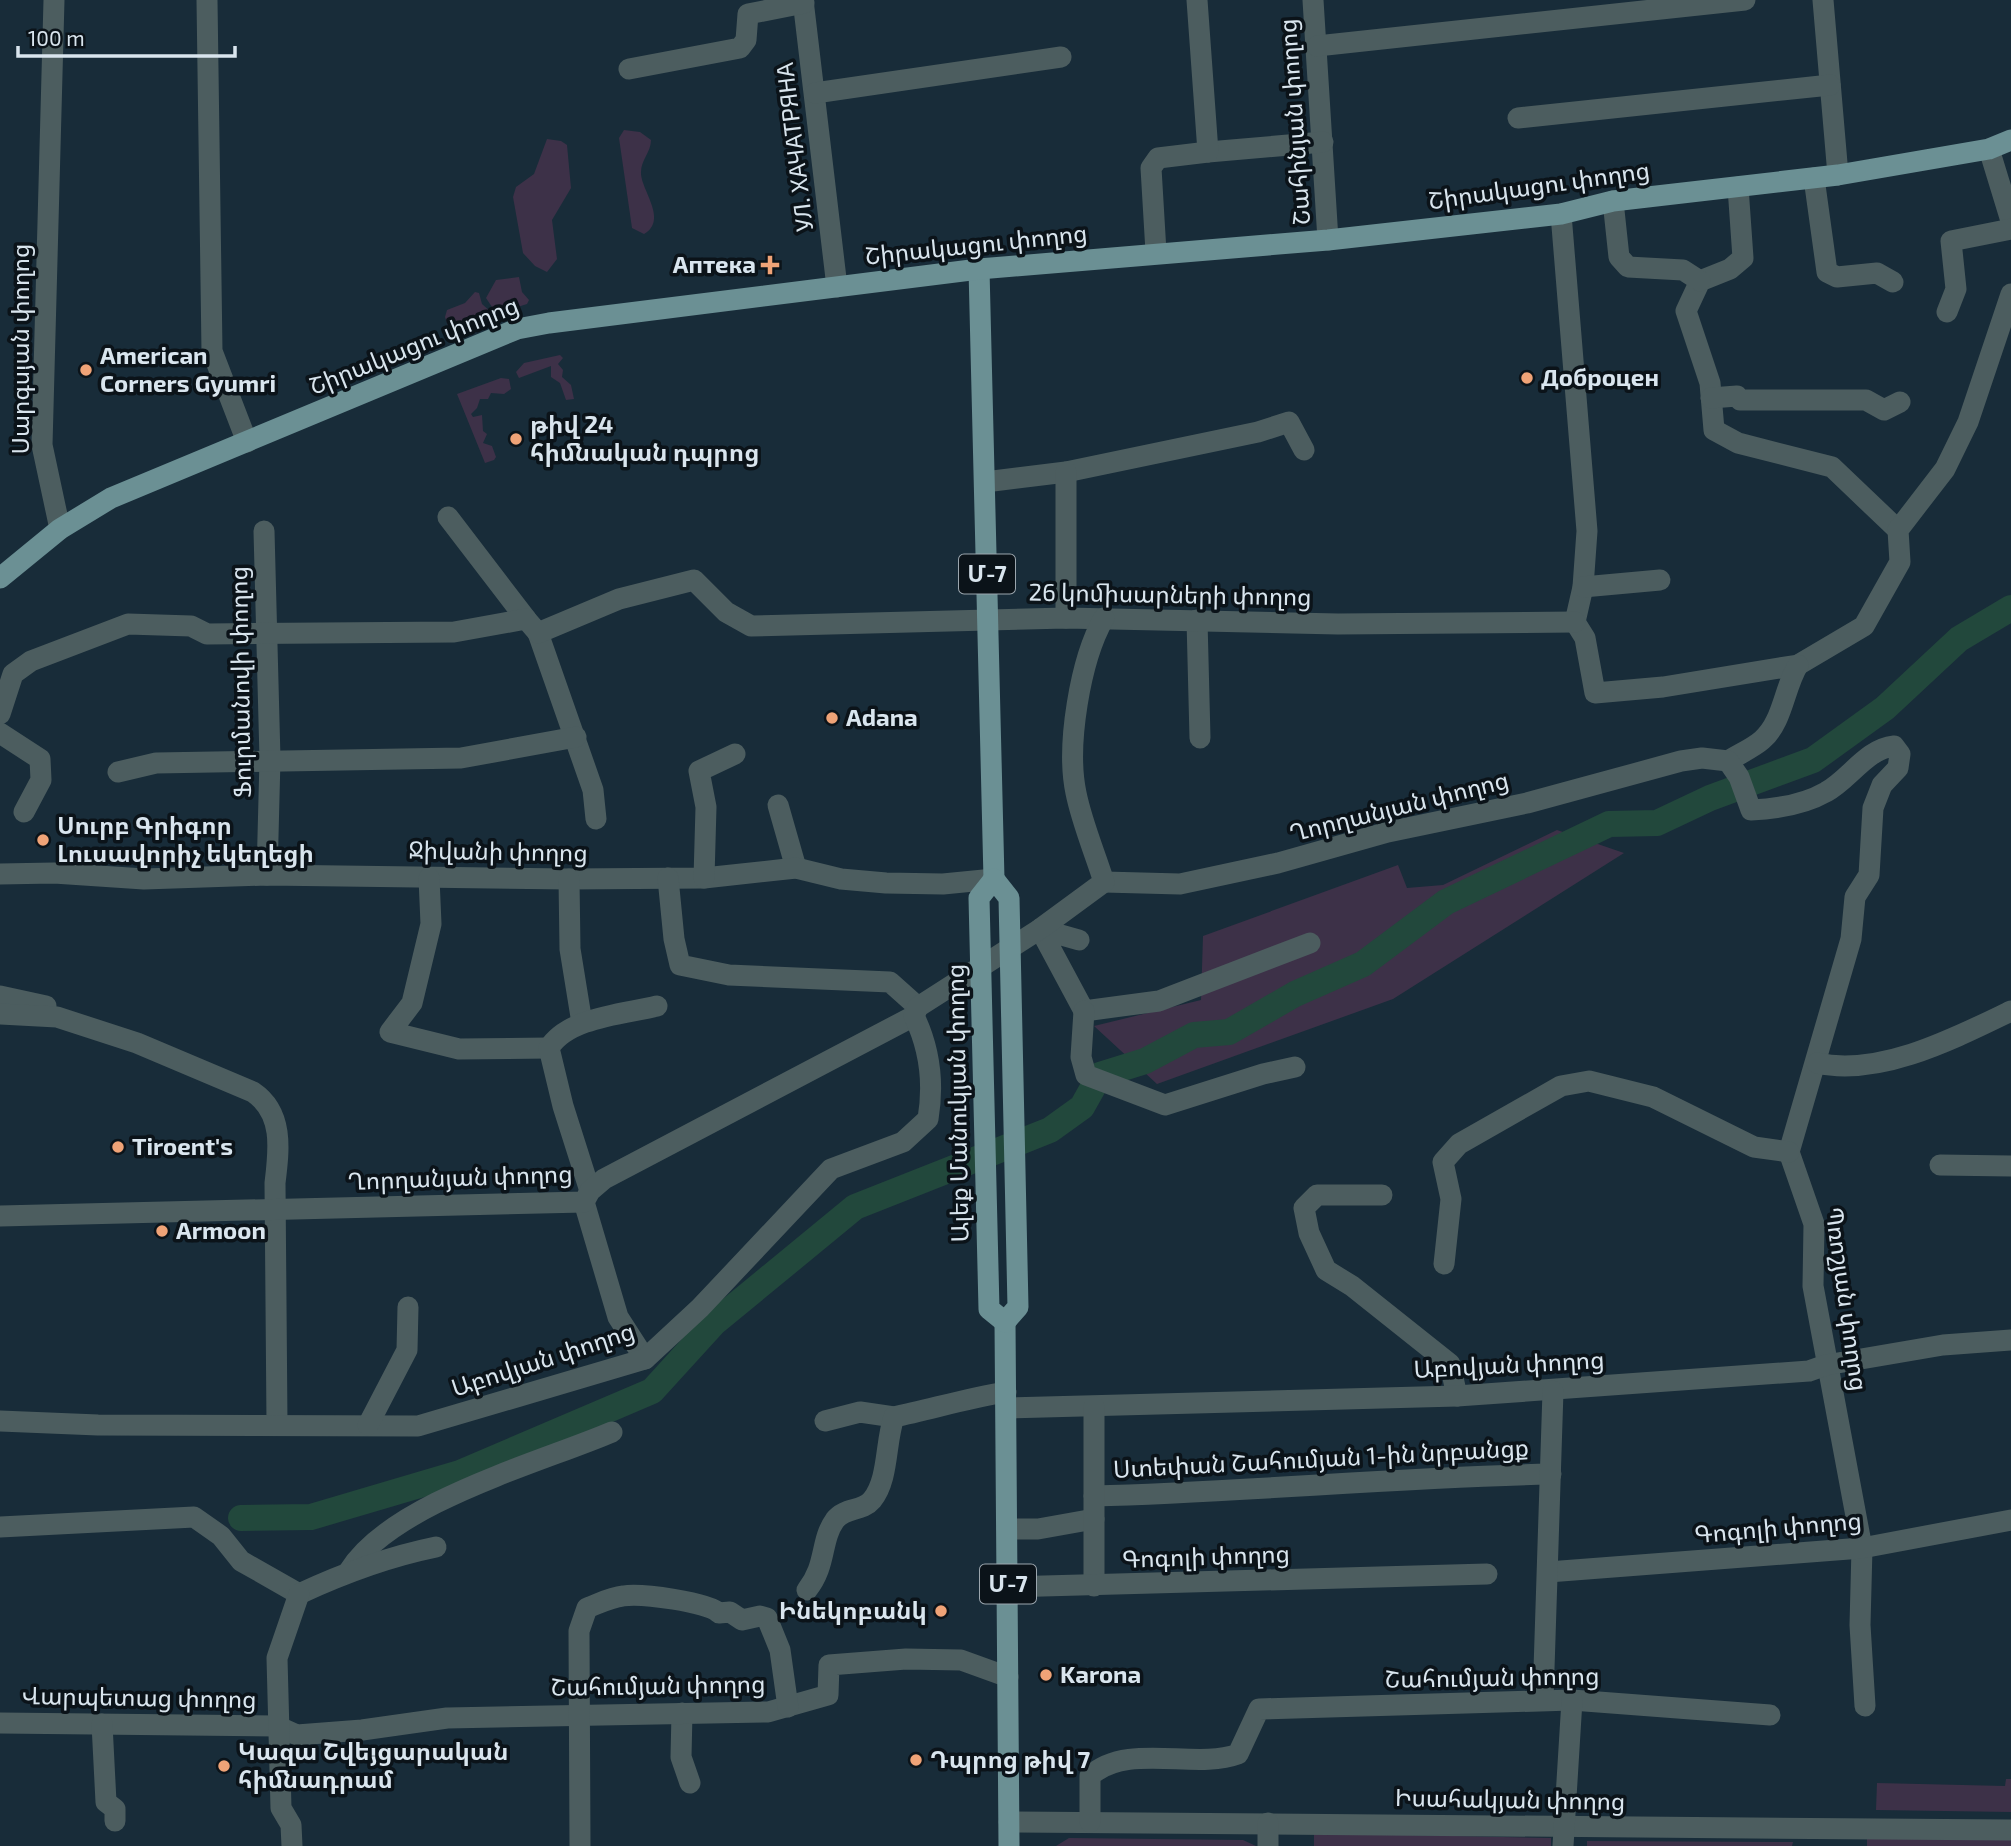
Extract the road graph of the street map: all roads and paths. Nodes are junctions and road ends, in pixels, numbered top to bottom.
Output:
1 (54, 0) edge
2 (206, 0) edge
3 (1197, 0) edge
4 (1313, 0) edge
5 (1745, 0) edge
6 (1823, 0) edge
7 (804, 2) edge
8 (1317, 46) junction
9 (1061, 57) dead end
10 (629, 69) dead end
11 (1830, 85) junction
12 (815, 93) junction
13 (1518, 118) dead end
14 (2011, 140) edge
15 (1323, 142) junction
16 (1989, 149) junction
17 (1208, 152) junction
18 (1838, 175) junction
19 (1814, 178) junction
20 (1738, 187) junction
21 (1613, 201) junction
22 (1561, 214) junction
23 (2011, 221) edge
24 (2011, 229) edge
25 (1328, 240) junction
26 (1156, 252) junction
27 (979, 269) junction
28 (1700, 281) junction
29 (1893, 282) dead end
30 (837, 287) junction
31 (2011, 294) edge
32 (1947, 312) dead end
33 (1711, 398) junction
34 (1900, 402) dead end
35 (247, 442) junction
36 (1304, 450) dead end
37 (1066, 472) junction
38 (985, 482) junction
39 (448, 517) dead end
40 (60, 529) junction
41 (1898, 530) junction
42 (264, 531) dead end
43 (0, 578) edge
44 (1660, 580) dead end
45 (1583, 587) junction
46 (1066, 618) junction
47 (1104, 618) junction
48 (988, 619) junction
49 (1197, 620) junction
50 (1576, 622) junction
51 (532, 626) junction
52 (269, 634) junction
53 (1798, 665) junction
54 (0, 715) edge
55 (0, 733) edge
56 (576, 737) junction
57 (1200, 738) dead end
58 (734, 754) dead end
59 (270, 759) junction
60 (118, 772) dead end
61 (1738, 777) junction
62 (778, 805) dead end
63 (24, 812) dead end
64 (596, 819) dead end
65 (796, 869) junction
66 (0, 874) edge
67 (267, 875) junction
68 (429, 878) junction
69 (667, 878) junction
70 (704, 878) junction
71 (569, 879) junction
72 (994, 879) junction
73 (1104, 882) junction
74 (1040, 929) junction
75 (1079, 940) dead end
76 (1310, 943) dead end
77 (0, 996) edge
78 (657, 1006) dead end
79 (54, 1007) dead end
80 (1084, 1011) junction
81 (2011, 1011) edge
82 (916, 1012) junction
83 (0, 1014) edge
84 (582, 1023) junction
85 (549, 1048) junction
86 (1817, 1063) junction
87 (1295, 1067) dead end
88 (1789, 1152) junction
89 (1940, 1166) dead end
90 (2011, 1166) edge
91 (1382, 1195) dead end
92 (587, 1196) junction
93 (275, 1211) junction
94 (0, 1216) edge
95 (1444, 1264) dead end
96 (408, 1307) dead end
97 (1005, 1322) junction
98 (2011, 1340) edge
99 (645, 1359) junction
100 (1826, 1364) junction
101 (1553, 1391) junction
102 (1457, 1396) junction
103 (1006, 1400) junction
104 (1094, 1407) junction
105 (894, 1417) junction
106 (0, 1421) edge
107 (825, 1421) dead end
108 (277, 1423) junction
109 (368, 1425) junction
110 (612, 1432) dead end
111 (1551, 1474) junction
112 (1094, 1496) junction
113 (1094, 1519) junction
114 (2011, 1520) edge
115 (0, 1527) edge
116 (1007, 1529) junction
117 (436, 1547) dead end
118 (1862, 1548) junction
119 (349, 1571) junction
120 (1548, 1572) junction
121 (1487, 1574) dead end
122 (1094, 1586) junction
123 (1008, 1587) junction
124 (807, 1590) dead end
125 (299, 1594) junction
126 (1008, 1677) junction
127 (1543, 1700) junction
128 (1572, 1700) junction
129 (1865, 1706) dead end
130 (788, 1707) junction
131 (681, 1713) junction
132 (579, 1714) junction
133 (1770, 1715) dead end
134 (0, 1723) edge
135 (102, 1724) junction
136 (277, 1726) junction
137 (690, 1783) dead end
138 (115, 1821) dead end
139 (1009, 1822) junction
140 (1090, 1822) junction
141 (1268, 1823) junction
142 (2011, 1830) edge
143 (1564, 1836) edge
144 (1807, 1837) edge
145 (1849, 1837) edge
146 (292, 1846) edge
147 (580, 1846) edge
148 (1009, 1846) edge
149 (1268, 1846) edge

1 - 40 street, Սարգսյան փողոց
2 - 35 street
3 - 17 street
4 - 8 street, Շահինյան փողոց
5 - 8 street
6 - 11 street
7 - 10 street
7 - 12 street, УЛ. ХАЧАТРЯНА
8 - 15 street, Շահինյան փողոց
9 - 12 street
11 - 13 street
11 - 18 street
12 - 30 street, УЛ. ХАЧАТРЯНА
14 - 16 main road, Շիրակացու փողոց
15 - 17 street
15 - 25 street, Շահինյան փողոց
16 - 18 main road, Շիրակացու փողոց
16 - 23 street
17 - 26 street
18 - 19 main road, Շիրակացու փողոց
19 - 20 main road, Շիրակացու փողոց
19 - 29 street
20 - 21 main road, Շիրակացու փողոց
20 - 28 street
21 - 22 main road, Շիրակացու փողոց
21 - 28 street
22 - 25 main road, Շիրակացու փողոց
22 - 45 street
24 - 32 street
25 - 26 main road, Շիրակացու փողոց
26 - 27 main road, Շիրակացու փողոց
27 - 30 main road, Շիրակացու փողոց
27 - 38 main road, Ալեք Մանուկյան փողոց / Մ-7
28 - 33 street
30 - 35 main road, Շիրակացու փողոց
31 - 41 street
33 - 34 street
33 - 41 street
35 - 40 main road, Շիրակացու փողոց
36 - 37 street
37 - 38 street
37 - 46 street
38 - 48 main road, Ալեք Մանուկյան փողոց / Մ-7
39 - 51 street
40 - 43 main road, Շիրակացու փողոց
41 - 53 street
42 - 52 street, Ֆուրմանովի փողոց
44 - 45 street
45 - 50 street
46 - 47 street, 26 կոմիսարների փողոց
46 - 48 street, 26 կոմիսարների փողոց
47 - 49 street, 26 կոմիսարների փողոց
47 - 73 street
48 - 51 street, 26 կոմիսարների փողոց
48 - 72 main road, Ալեք Մանուկյան փողոց / Մ-7
49 - 50 street, 26 կոմիսարների փողոց
49 - 57 street
50 - 53 street
51 - 52 street, 26 կոմիսարների փողոց
51 - 56 street
52 - 54 street, 26 կոմիսարների փողոց
52 - 59 street, Ֆուրմանովի փողոց
53 - 61 street
55 - 63 street
56 - 59 street
56 - 64 street
58 - 70 street
59 - 60 street
59 - 67 street, Ֆուրմանովի փողոց
61 - 73 street, Ղորղանյան փողոց
61 - 86 street
62 - 65 street
65 - 70 street, Ջիվանի փողոց
65 - 72 street, Ջիվանի փողոց
66 - 67 street, Ջիվանի փողոց
67 - 68 street, Ջիվանի փողոց
68 - 71 street, Ջիվանի փողոց
68 - 85 street
69 - 70 street, Ջիվանի փողոց
69 - 71 street, Ջիվանի փողոց
69 - 82 street
71 - 84 street
72 - 97 main road, Ալեք Մանուկյան փողոց / Մ-7, bridge
72 - 97 main road, Ալեք Մանուկյան փողոց / Մ-7, bridge
73 - 74 street
74 - 75 street
74 - 80 street
74 - 82 street
76 - 80 street
77 - 79 street
78 - 84 street
80 - 87 street
81 - 86 street
82 - 92 street, Ղորղանյան փողոց
82 - 99 street, Աբովյան փողոց
83 - 93 street
84 - 85 street
85 - 92 street
86 - 88 street
88 - 95 street
88 - 100 street, Պռոշյան փողոց
89 - 90 street
91 - 102 street
92 - 93 street, Ղորղանյան փողոց
92 - 99 street
93 - 94 street, Ղորղանյան փողոց
93 - 108 street
96 - 109 street
97 - 103 main road, Ալեք Մանուկյան փողոց / Մ-7
98 - 100 street, Աբովյան փողոց
99 - 109 street, Աբովյան փողոց
100 - 101 street, Աբովյան փողոց
100 - 118 street, Պռոշյան փողոց
101 - 102 street, Աբովյան փողոց
101 - 111 street
102 - 104 street, Աբովյան փողոց
103 - 104 street, Աբովյան փողոց
103 - 105 street, Աբովյան փողոց
103 - 116 main road, Ալեք Մանուկյան փողոց / Մ-7
104 - 112 street
105 - 107 street, Աբովյան փողոց
105 - 124 street
106 - 108 street, Աբովյան փողոց
108 - 109 street, Աբովյան փողոց
110 - 119 street
111 - 112 street, Ստեփան Շահումյան 1-ին նրբանցք
111 - 120 street
112 - 113 street
113 - 116 street
113 - 122 street
114 - 118 street, Գոգոլի փողոց
115 - 125 street
116 - 123 main road, Ալեք Մանուկյան փողոց / Մ-7
117 - 119 street
118 - 120 street, Գոգոլի փողոց
118 - 129 street, Պռոշյան փողոց
119 - 125 street
120 - 127 street
121 - 122 street, Գոգոլի փողոց
122 - 123 street, Գոգոլի փողոց
123 - 126 main road, Ալեք Մանուկյան փողոց / Մ-7
125 - 136 street
126 - 130 street, Շահումյան փողոց
126 - 139 main road, Ալեք Մանուկյան փողոց / Մ-7
127 - 128 street, Շահումյան փողոց
127 - 140 street, Շահումյան փողոց
128 - 133 street, Շահումյան փողոց
128 - 143 street
130 - 131 street, Շահումյան փողոց
130 - 132 street
131 - 132 street, Շահումյան փողոց
131 - 137 street
132 - 136 street, Շահումյան փողոց
132 - 147 street
134 - 135 street, Վարպետաց փողոց
135 - 136 street, Վարպետաց փողոց
135 - 138 street
136 - 146 street
139 - 140 street, Իսահակյան փողոց
139 - 148 main road, Ալեք Մանուկյան փողոց / Մ-7
140 - 141 street, Իսահակյան փողոց
141 - 143 street, Իսահակյան փողոց
141 - 149 street
142 - 145 street, Իսահակյան փողոց
143 - 144 street, Իսահակյան փողոց
144 - 145 street, Իսահակյան փողոց

